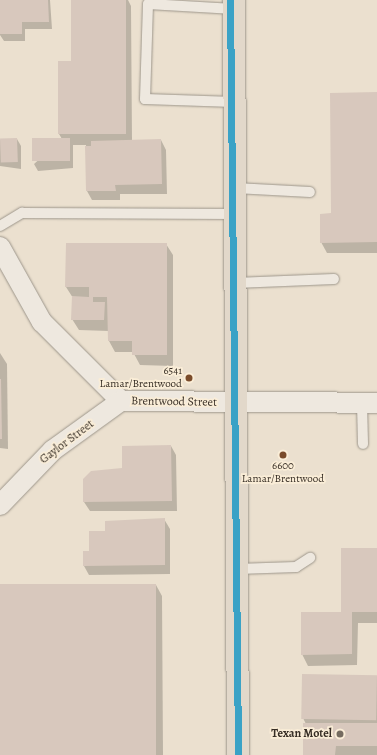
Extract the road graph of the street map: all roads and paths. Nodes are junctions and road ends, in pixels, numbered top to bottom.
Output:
1 (234, 5) edge
2 (234, 102) junction
3 (235, 188) junction
4 (310, 192) dead end
5 (235, 214) junction
6 (0, 226) edge
7 (0, 247) edge
8 (334, 279) dead end
9 (235, 283) junction
10 (121, 401) junction
11 (236, 403) junction
12 (370, 403) edge
13 (363, 444) dead end
14 (0, 505) edge
15 (310, 558) dead end
16 (237, 569) junction
17 (238, 755) edge

1 - 2 main road
1 - 2 lane
2 - 3 main road
3 - 4 lane
3 - 5 main road
5 - 6 lane
5 - 9 main road
7 - 10 street, Brentwood Street
8 - 9 lane
9 - 11 main road
10 - 11 street, Brentwood Street
10 - 14 street, Gaylor Street
11 - 12 street, Brentwood Street
11 - 16 main road
12 - 13 lane
15 - 16 lane
16 - 17 main road

